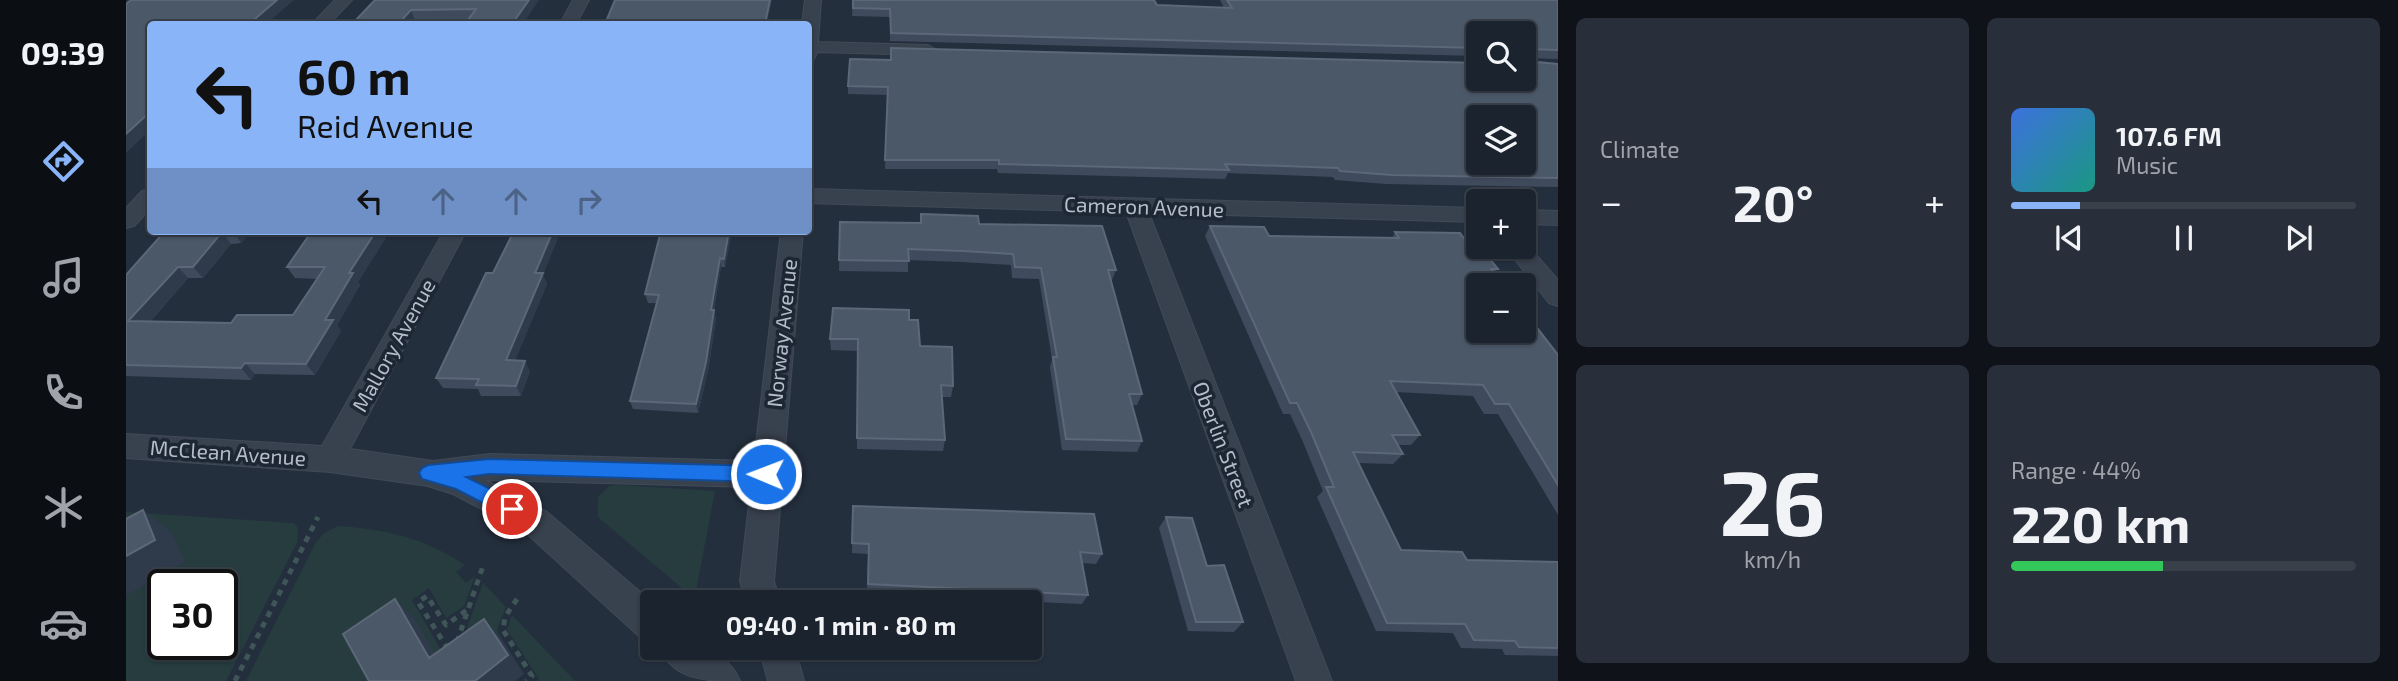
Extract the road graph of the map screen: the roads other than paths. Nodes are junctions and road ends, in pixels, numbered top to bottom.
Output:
1 (344, 0) edge
2 (581, 0) edge
3 (813, 0) edge
4 (323, 21) edge
5 (570, 21) edge
6 (811, 21) edge
7 (812, 47) edge
8 (950, 51) edge
9 (812, 196) edge
10 (147, 199) edge
11 (1135, 206) junction
12 (1466, 215) edge
13 (1536, 217) edge
14 (1558, 218) edge
15 (126, 220) edge
16 (453, 235) edge
17 (792, 235) edge
18 (1527, 259) edge
19 (1558, 297) edge
20 (126, 446) edge
21 (330, 459) junction
22 (428, 473) junction
23 (766, 474) junction
24 (760, 590) edge
25 (640, 614) edge
26 (693, 660) edge
27 (780, 660) edge
28 (722, 681) edge
29 (786, 681) edge
30 (1314, 681) edge

1 - 4 street
2 - 5 street
3 - 6 street
7 - 8 street
9 - 11 street, Cameron Avenue
10 - 15 street
11 - 12 street, Cameron Avenue
11 - 30 street, Oberlin Street
13 - 14 street
16 - 21 street, Mallory Avenue
17 - 23 street, Norway Avenue
18 - 19 street
20 - 21 street, McClean Avenue
21 - 22 street, McClean Avenue
22 - 23 street
22 - 25 street
23 - 24 street, Norway Avenue
26 - 28 street
27 - 29 street

